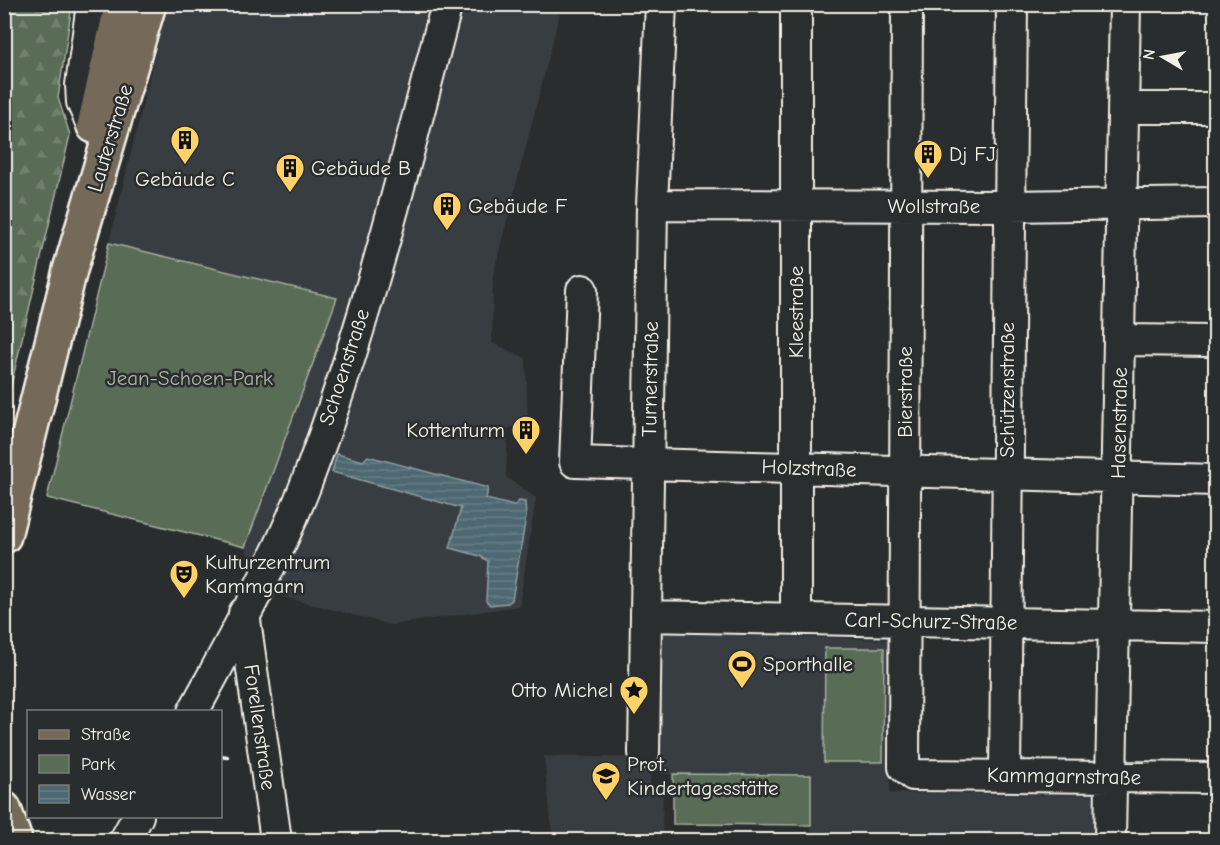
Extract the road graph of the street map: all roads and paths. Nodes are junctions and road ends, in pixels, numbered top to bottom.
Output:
1 (93, 4) edge
2 (122, 4) edge
3 (149, 4) edge
4 (447, 4) edge
5 (661, 4) edge
6 (796, 4) edge
7 (907, 4) edge
8 (1012, 4) edge
9 (1125, 4) edge
10 (1124, 108) junction
11 (1215, 108) edge
12 (93, 127) junction
13 (1215, 203) edge
14 (1123, 205) junction
15 (652, 206) junction
16 (906, 206) junction
17 (1008, 206) junction
18 (796, 207) junction
19 (69, 270) junction
20 (582, 290) dead end
21 (1120, 340) junction
22 (1215, 341) edge
23 (649, 463) junction
24 (797, 467) junction
25 (904, 471) junction
26 (1006, 475) junction
27 (1118, 477) junction
28 (1215, 480) edge
29 (4, 536) edge
30 (244, 614) junction
31 (646, 616) junction
32 (796, 619) junction
33 (905, 621) junction
34 (1005, 622) junction
35 (1115, 626) junction
36 (1215, 627) edge
37 (194, 710) edge
38 (644, 753) dead end
39 (913, 775) joint
40 (1005, 776) junction
41 (1112, 776) junction
42 (1215, 778) edge
43 (4, 809) edge
44 (137, 818) edge
45 (15, 840) edge
46 (125, 840) edge
47 (276, 840) edge
48 (1110, 840) edge

1 - 12 street
2 - 12 main road, Lauterstraße
3 - 19 main road, Lauterstraße
4 - 30 street, Schoenstraße
5 - 15 street, Turnerstraße
6 - 18 street, Kleestraße
7 - 16 street, Bierstraße
8 - 17 street, Schützenstraße
9 - 10 street, Hasenstraße
10 - 11 street
10 - 14 street, Hasenstraße
12 - 19 main road, Lauterstraße
13 - 14 street, Wollstraße
14 - 17 street, Wollstraße
14 - 21 street, Hasenstraße
15 - 18 street, Wollstraße
15 - 23 street, Turnerstraße
16 - 17 street, Wollstraße
16 - 18 street, Wollstraße
16 - 25 street, Bierstraße
17 - 26 street, Schützenstraße
18 - 24 street, Kleestraße
19 - 29 main road, Lauterstraße
20 - 23 street, Holzstraße
21 - 22 street
21 - 27 street, Hasenstraße
23 - 24 street, Holzstraße
23 - 31 street, Turnerstraße
24 - 25 street, Holzstraße
24 - 32 street, Kleestraße
25 - 26 street, Holzstraße
25 - 33 street, Bierstraße
26 - 27 street, Holzstraße
26 - 34 street, Schützenstraße
27 - 28 street, Holzstraße
27 - 35 street, Hasenstraße
30 - 37 street, Schoenstraße
30 - 47 street, Forellenstraße
31 - 32 street, Carl-Schurz-Straße
31 - 38 street, Turnerstraße
32 - 33 street, Carl-Schurz-Straße
33 - 34 street, Carl-Schurz-Straße
33 - 39 street, Bierstraße
34 - 35 street, Carl-Schurz-Straße
34 - 40 street, Schützenstraße
35 - 36 street, Carl-Schurz-Straße
35 - 41 street, Hasenstraße
39 - 40 street, Kammgarnstraße
40 - 41 street, Kammgarnstraße
41 - 42 street, Kammgarnstraße
41 - 48 street, Hasenstraße
43 - 45 main road
44 - 46 street

